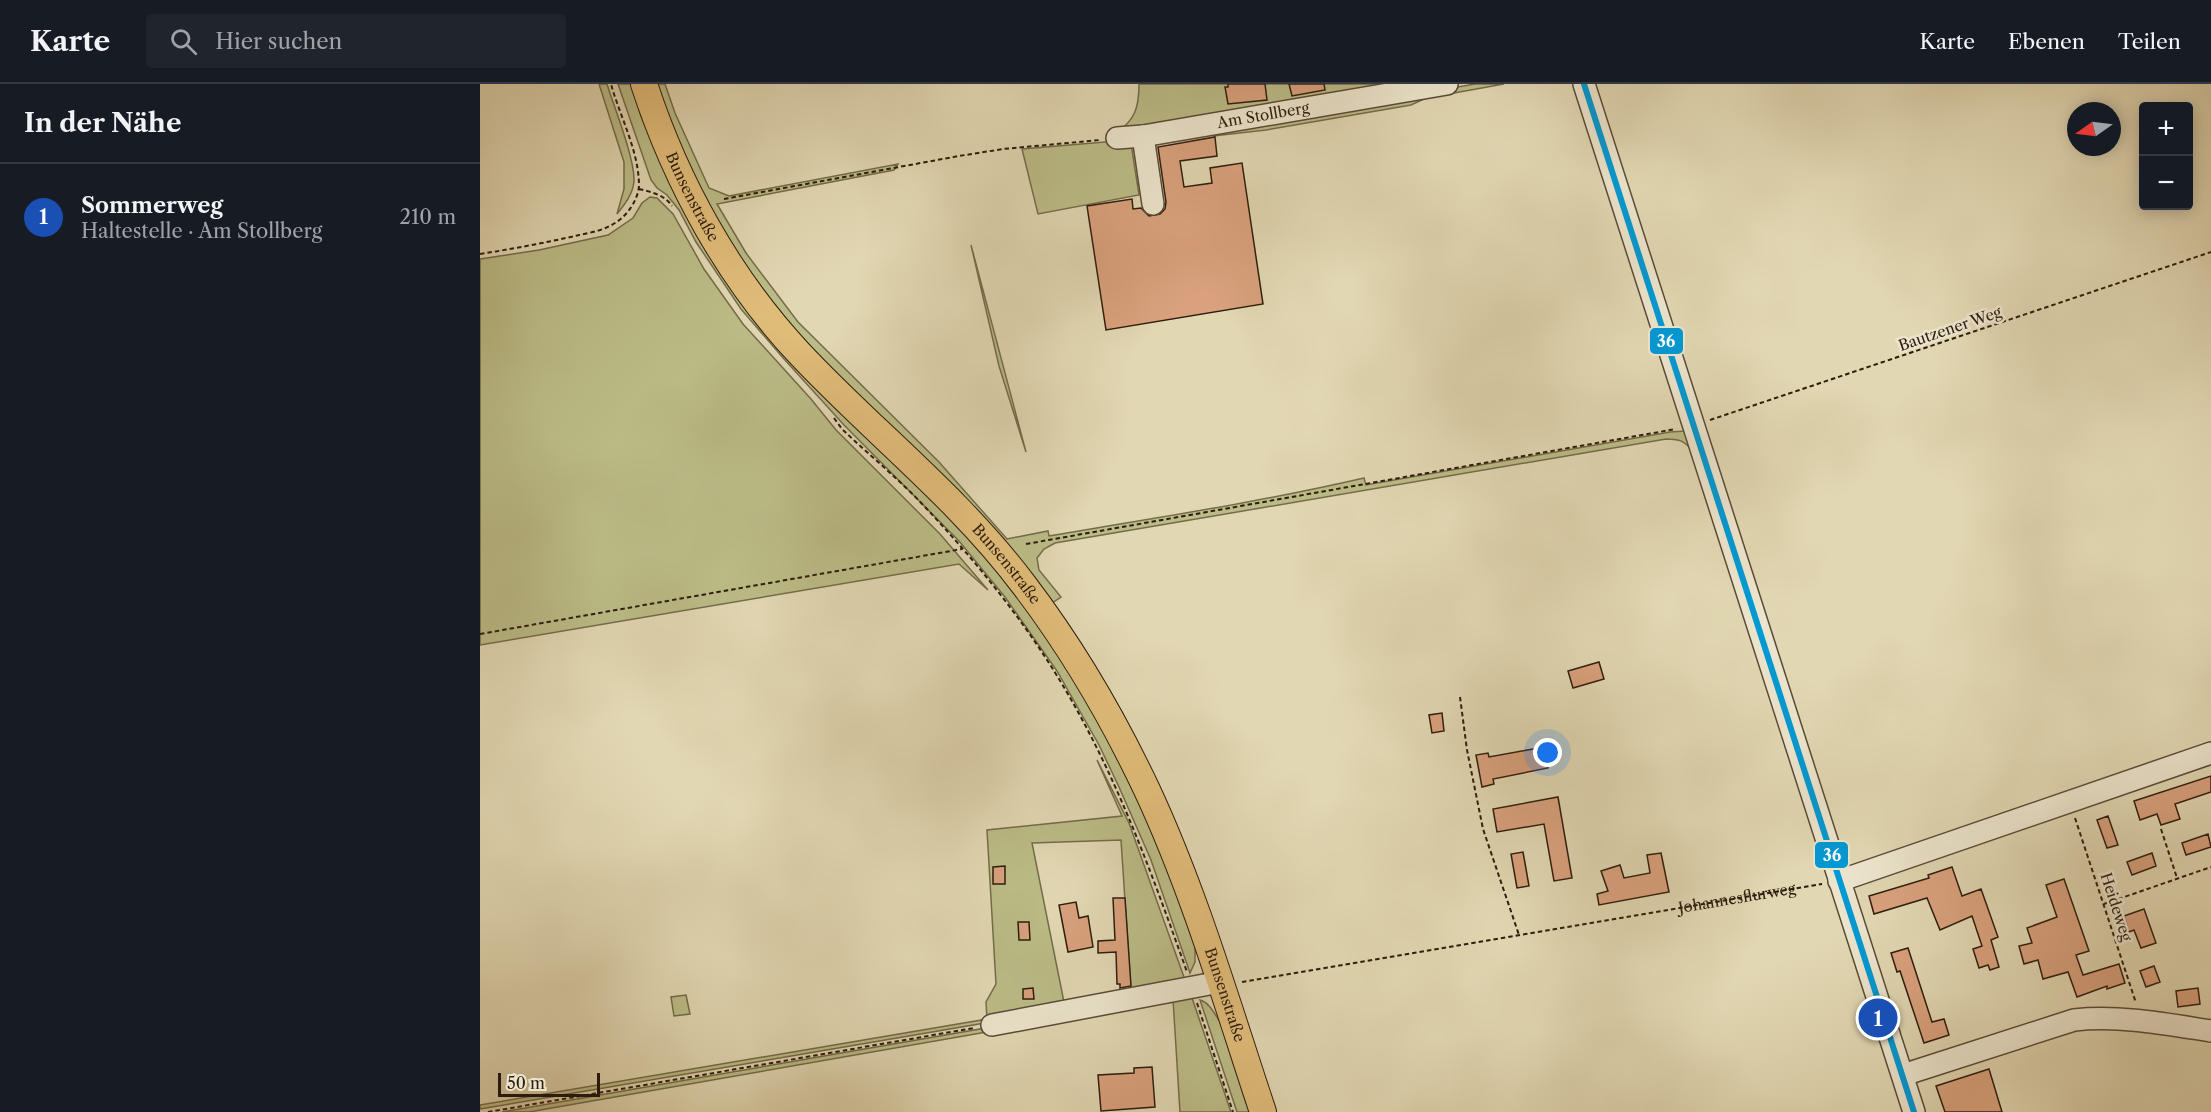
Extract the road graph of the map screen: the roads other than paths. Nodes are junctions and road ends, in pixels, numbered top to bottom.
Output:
1 (644, 84) edge
2 (1447, 84) edge
3 (1584, 84) edge
4 (1143, 136) junction
5 (1117, 138) road end
6 (1152, 204) dead end
7 (2211, 753) edge
8 (1839, 880) junction
9 (1220, 982) junction
10 (992, 1025) road end
11 (2211, 1031) edge
12 (1903, 1075) junction
13 (1263, 1112) edge
14 (1914, 1112) edge

1 - 9 main road, Bunsenstraße
2 - 4 street, Am Stollberg
3 - 8 street
4 - 5 street, Am Stollberg
4 - 6 street
7 - 8 street
8 - 12 street
9 - 10 street
9 - 13 main road, Bunsenstraße
11 - 12 street
12 - 14 street

